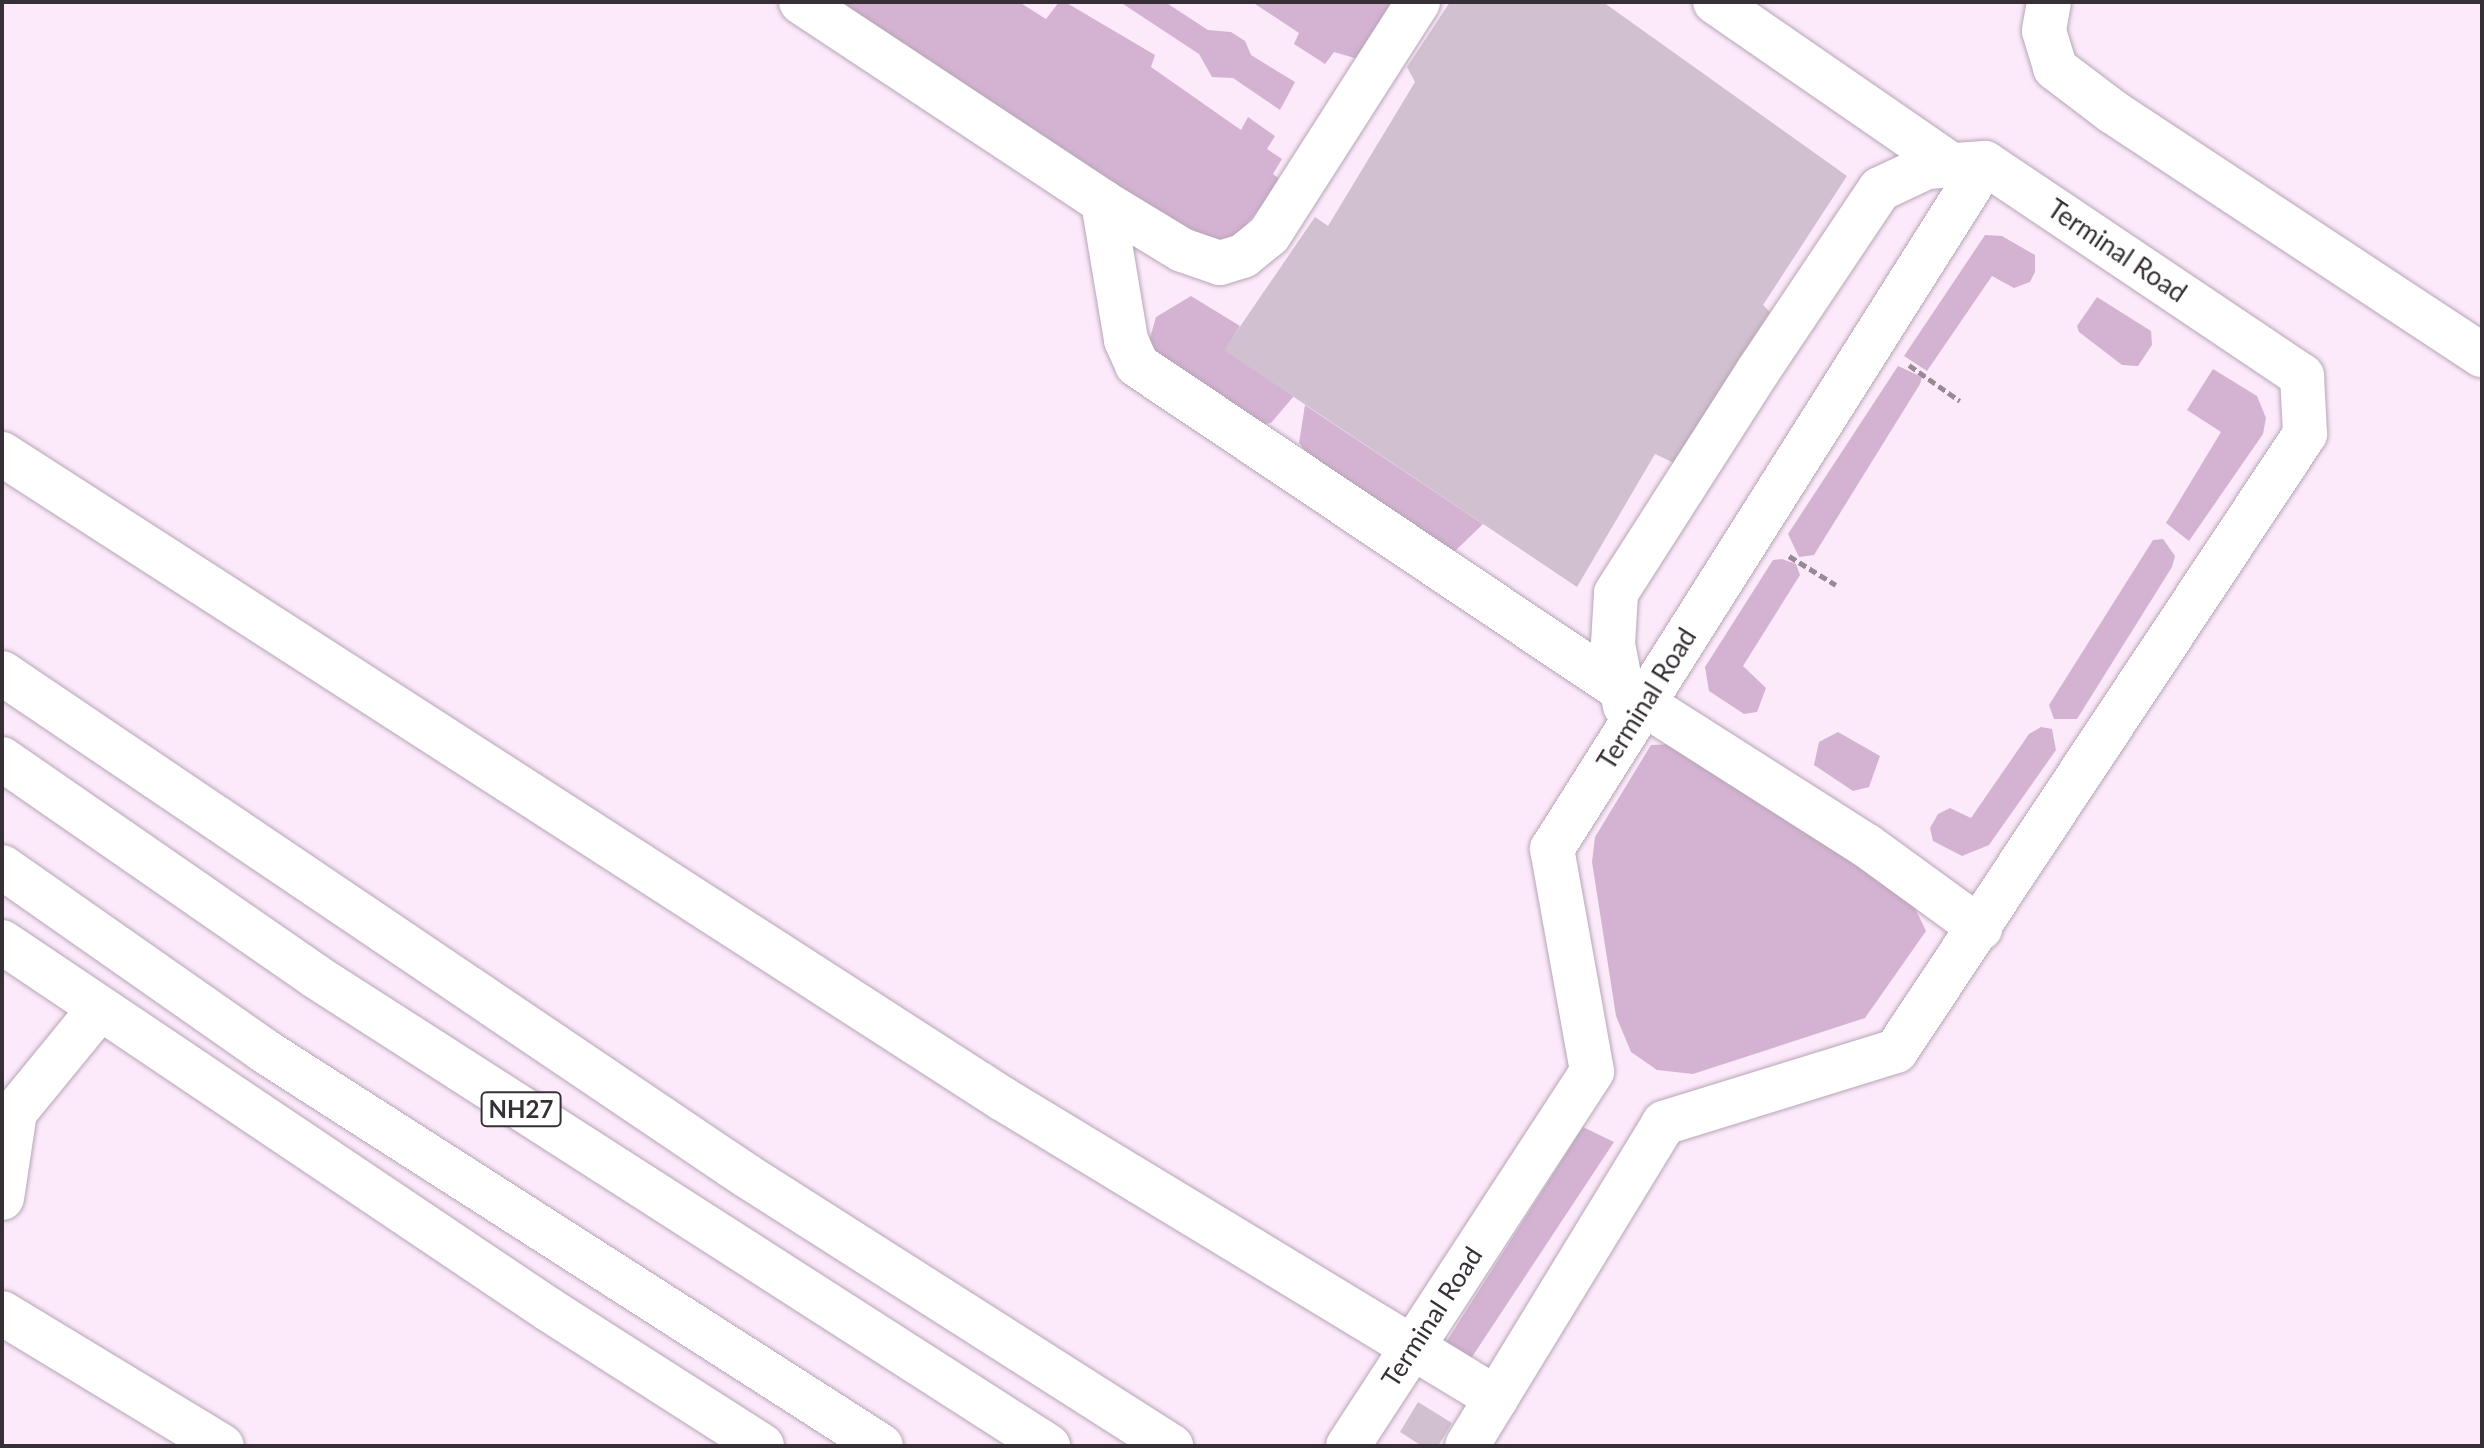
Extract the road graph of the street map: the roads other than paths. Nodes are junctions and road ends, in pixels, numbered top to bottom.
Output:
1 (801, 2) edge
2 (1418, 2) edge
3 (1715, 2) edge
4 (2049, 2) edge
5 (1969, 164) junction
6 (1103, 202) junction
7 (2482, 355) edge
8 (2, 454) edge
9 (2, 673) edge
10 (1631, 708) junction
11 (2, 759) edge
12 (2, 867) edge
13 (1980, 928) junction
14 (2, 942) edge
15 (100, 1008) junction
16 (2, 1198) edge
17 (2, 1313) edge
18 (1414, 1345) junction
19 (1496, 1398) junction
20 (222, 1446) edge
21 (762, 1446) edge
22 (881, 1446) edge
23 (1048, 1446) edge
24 (1171, 1446) edge
25 (1348, 1446) edge
26 (1467, 1446) edge

1 - 6 main road
2 - 6 main road
3 - 5 main road
4 - 7 main road
5 - 10 main road, Terminal Road
5 - 10 main road
5 - 13 main road, Terminal Road
6 - 10 main road
8 - 18 main road
9 - 24 main road
10 - 13 main road
10 - 18 main road, Terminal Road
11 - 23 main road, NH27
12 - 22 main road
13 - 19 main road, Terminal Road
14 - 15 main road
15 - 16 main road
15 - 21 main road
17 - 20 main road
18 - 19 main road
18 - 25 main road, Terminal Road
19 - 26 main road, Terminal Road

